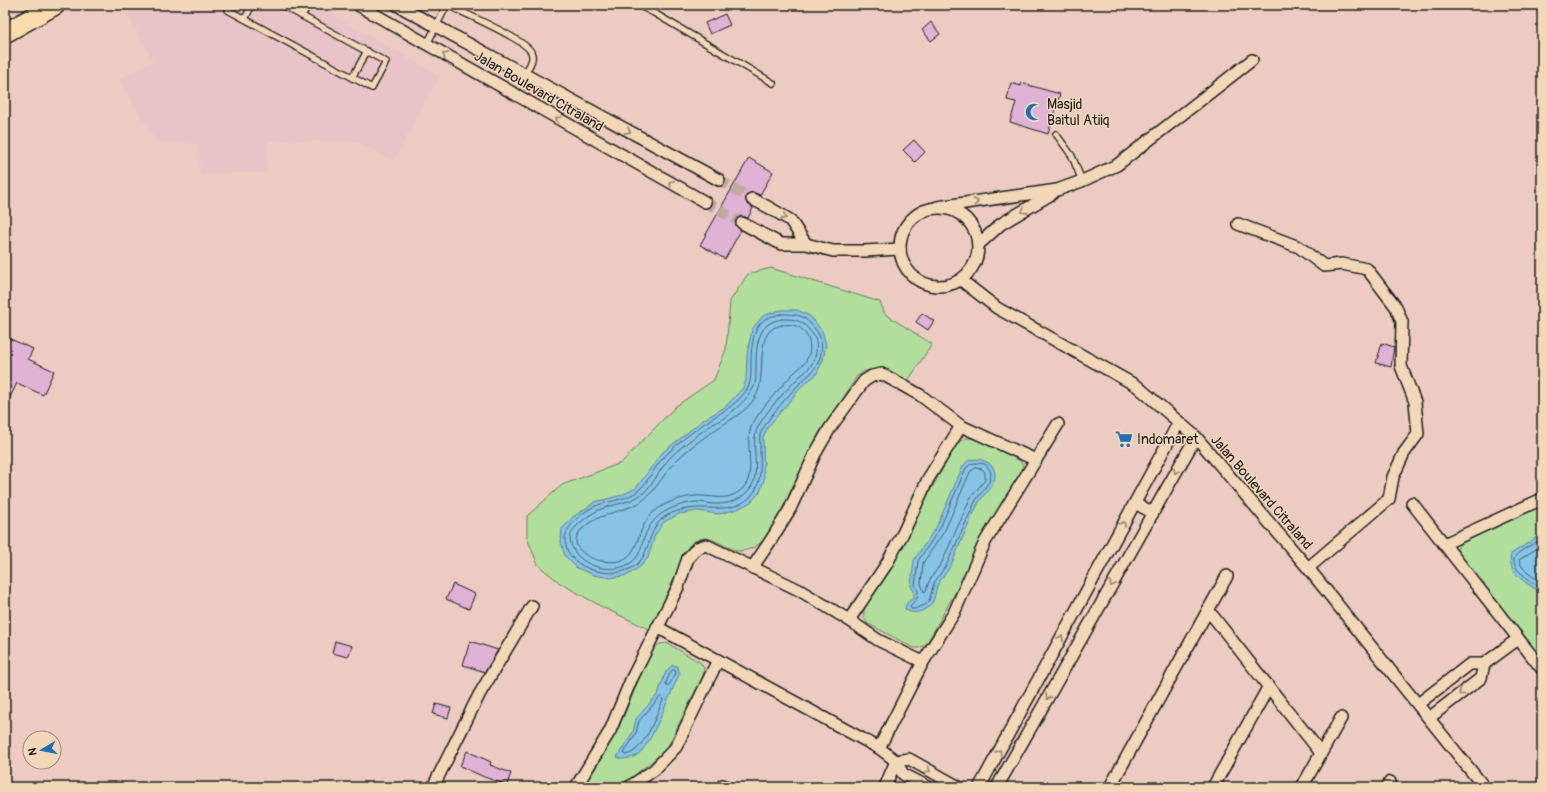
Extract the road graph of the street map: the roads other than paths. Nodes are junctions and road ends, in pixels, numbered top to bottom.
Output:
1 (55, 5) edge
2 (228, 5) edge
3 (252, 5) edge
4 (282, 5) edge
5 (308, 5) edge
6 (358, 5) edge
7 (397, 5) edge
8 (447, 5) edge
9 (638, 5) edge
10 (302, 16) junction
11 (245, 19) junction
12 (437, 26) junction
13 (5, 33) edge
14 (427, 44) junction
15 (367, 51) junction
16 (1252, 60) dead end
17 (525, 74) junction
18 (352, 78) junction
19 (773, 83) dead end
20 (1056, 134) dead end
21 (719, 180) tunnel mouth
22 (1082, 181) junction
23 (1057, 190) junction
24 (752, 199) tunnel mouth
25 (705, 202) tunnel mouth
26 (937, 207) junction
27 (742, 223) tunnel mouth
28 (1238, 224) dead end
29 (806, 244) junction
30 (979, 244) junction
31 (900, 249) junction
32 (961, 280) junction
33 (1179, 422) junction
34 (1058, 424) dead end
35 (961, 426) junction
36 (1196, 437) junction
37 (1036, 460) junction
38 (1542, 499) edge
39 (1135, 503) junction
40 (1412, 503) dead end
41 (1153, 513) junction
42 (1444, 544) junction
43 (752, 568) junction
44 (1308, 568) junction
45 (1227, 576) dead end
46 (532, 606) dead end
47 (1208, 610) junction
48 (849, 620) junction
49 (658, 628) junction
50 (1518, 638) junction
51 (718, 660) junction
52 (923, 662) junction
53 (1484, 664) junction
54 (1542, 669) edge
55 (1268, 686) junction
56 (1418, 704) junction
57 (1340, 718) dead end
58 (1429, 718) junction
59 (879, 748) junction
60 (1321, 753) junction
61 (896, 761) junction
62 (433, 787) edge
63 (576, 787) edge
64 (629, 787) edge
65 (885, 787) edge
66 (928, 787) edge
67 (959, 787) edge
68 (978, 787) edge
69 (997, 787) edge
70 (1110, 787) edge
71 (1212, 787) edge
72 (1302, 787) edge
73 (1484, 787) edge

1 - 13 highway
2 - 11 lane
3 - 11 lane
4 - 10 lane
5 - 10 lane
6 - 14 street, Jalan Boulevard Citraland
7 - 12 street, Jalan Boulevard Citraland
8 - 12 lane
8 - 17 lane
9 - 19 lane
10 - 15 lane
11 - 18 lane
12 - 14 lane
12 - 17 street, Jalan Boulevard Citraland
25 -> 14 street, Jalan Boulevard Citraland
15 - 18 lane
15 - 18 lane
16 - 22 street
17 -> 21 street, Jalan Boulevard Citraland
20 - 22 lane
22 - 23 street
26 -> 23 street
23 -> 30 street
24 -> 29 street
26 - 30 street
26 - 31 street
27 - 29 street
28 - 44 street
29 - 31 street
30 - 32 street
31 - 32 street
32 - 33 street, Jalan Boulevard Citraland
33 - 36 street, Jalan Boulevard Citraland
33 - 39 street
34 - 37 street
35 - 37 street
35 - 43 street
35 - 48 street
36 -> 41 street
36 - 44 street, Jalan Boulevard Citraland
37 - 52 street
38 - 42 street
39 - 41 street
68 -> 39 street
40 - 42 street
41 -> 69 street
42 - 50 street
43 - 48 street
43 - 49 street
44 - 56 street, Jalan Boulevard Citraland
45 - 47 street
46 - 62 street
47 - 55 street
47 - 70 street
48 - 52 street
49 - 51 street
49 - 63 street
50 - 53 street
50 - 54 street
51 - 59 street
51 - 64 street
52 - 59 street
53 - 56 street
53 -> 58 street
55 - 60 street
55 - 71 street
56 - 58 street, Jalan Boulevard Citraland
57 - 60 street
58 - 73 street, Jalan Boulevard Citraland
59 - 61 street
60 - 72 street
61 - 65 street
61 - 66 street
61 -> 67 street

